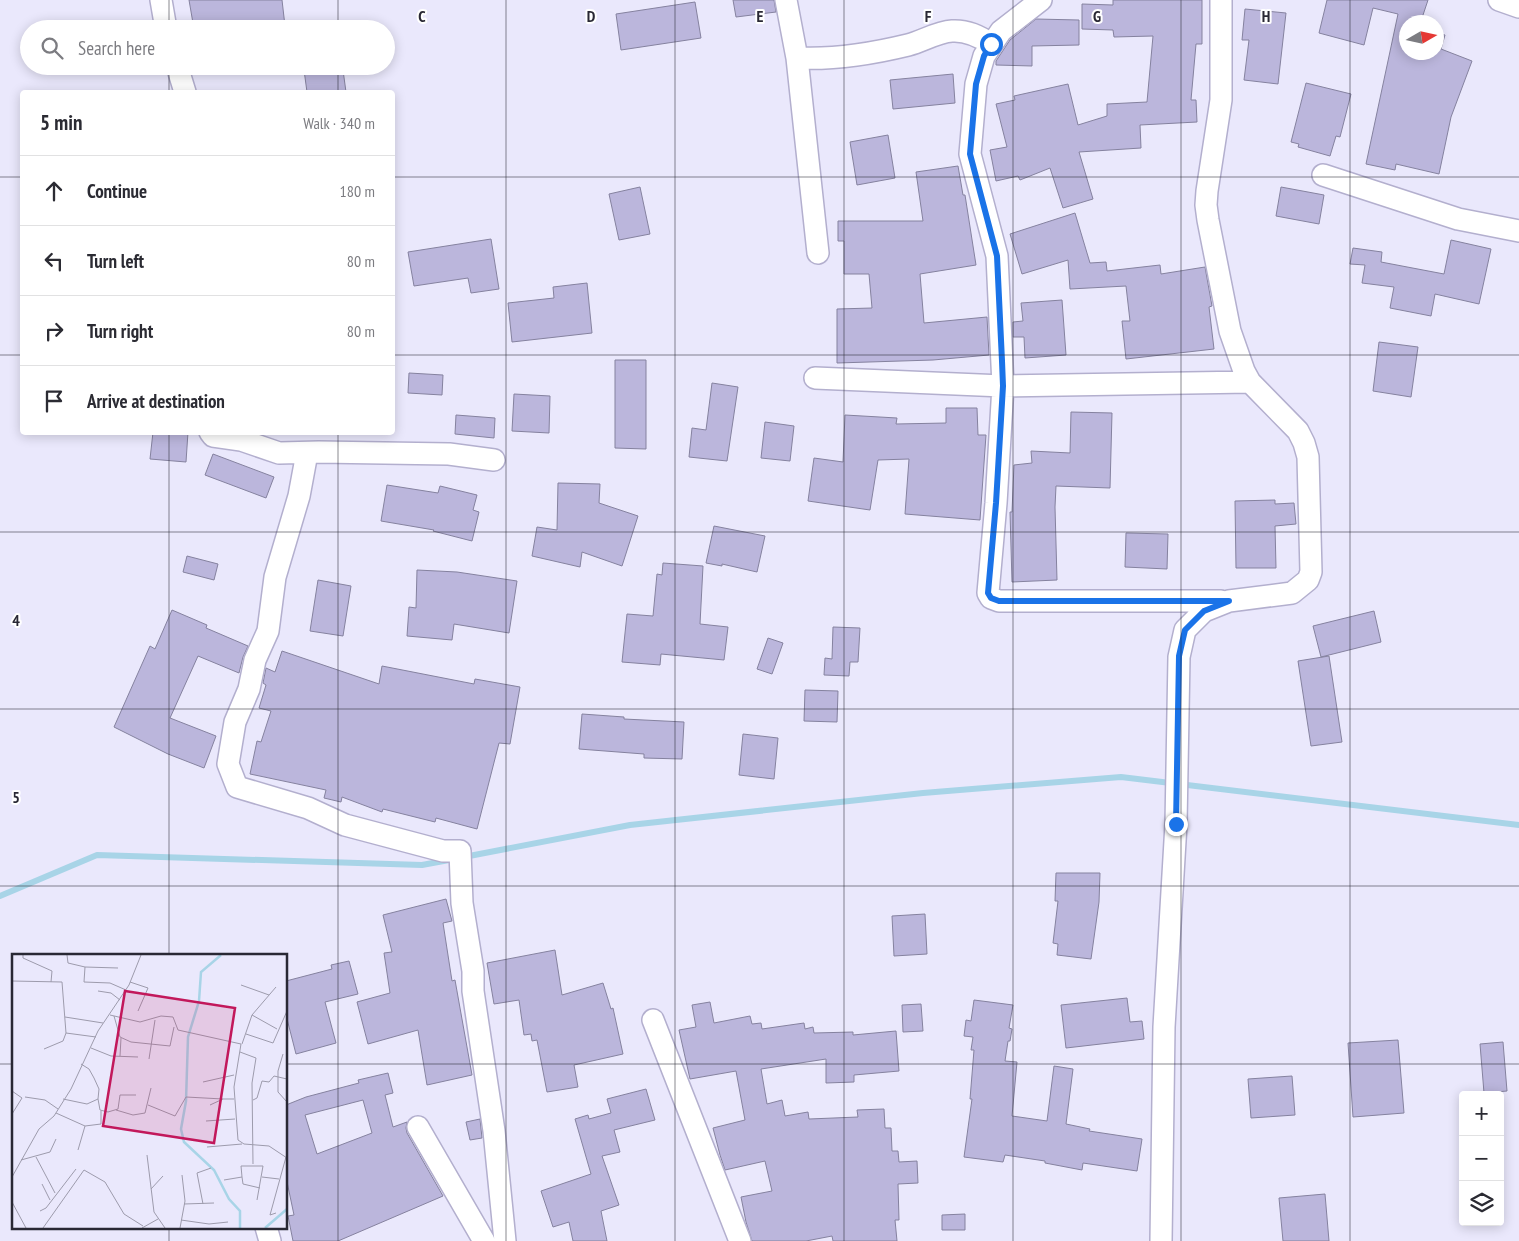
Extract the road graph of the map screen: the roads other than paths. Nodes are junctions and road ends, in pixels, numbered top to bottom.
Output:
1 (161, 0) edge
2 (786, 0) edge
3 (1041, 0) edge
4 (1220, 0) edge
5 (1499, 0) edge
6 (1519, 7) edge
7 (164, 20) edge
8 (991, 44) junction
9 (797, 58) junction
10 (180, 75) edge
11 (184, 90) edge
12 (1323, 175) dead end
13 (1519, 231) edge
14 (818, 253) dead end
15 (815, 378) dead end
16 (1250, 382) junction
17 (1003, 386) junction
18 (212, 435) edge
19 (307, 453) junction
20 (494, 460) dead end
21 (1229, 601) junction
22 (653, 1020) dead end
23 (418, 1127) dead end
24 (266, 1228) edge
25 (270, 1241) edge
26 (484, 1241) edge
27 (504, 1241) edge
28 (740, 1241) edge
29 (1161, 1241) edge

1 - 7 street
2 - 9 street
3 - 8 street
4 - 16 street
5 - 6 street
8 - 9 street
8 - 17 street
9 - 14 street
10 - 11 street
12 - 13 street
15 - 17 street
16 - 17 street
16 - 21 street
17 - 21 street
18 - 19 street
19 - 20 street
19 - 27 street
21 - 29 street
22 - 28 street
23 - 26 street
24 - 25 street

